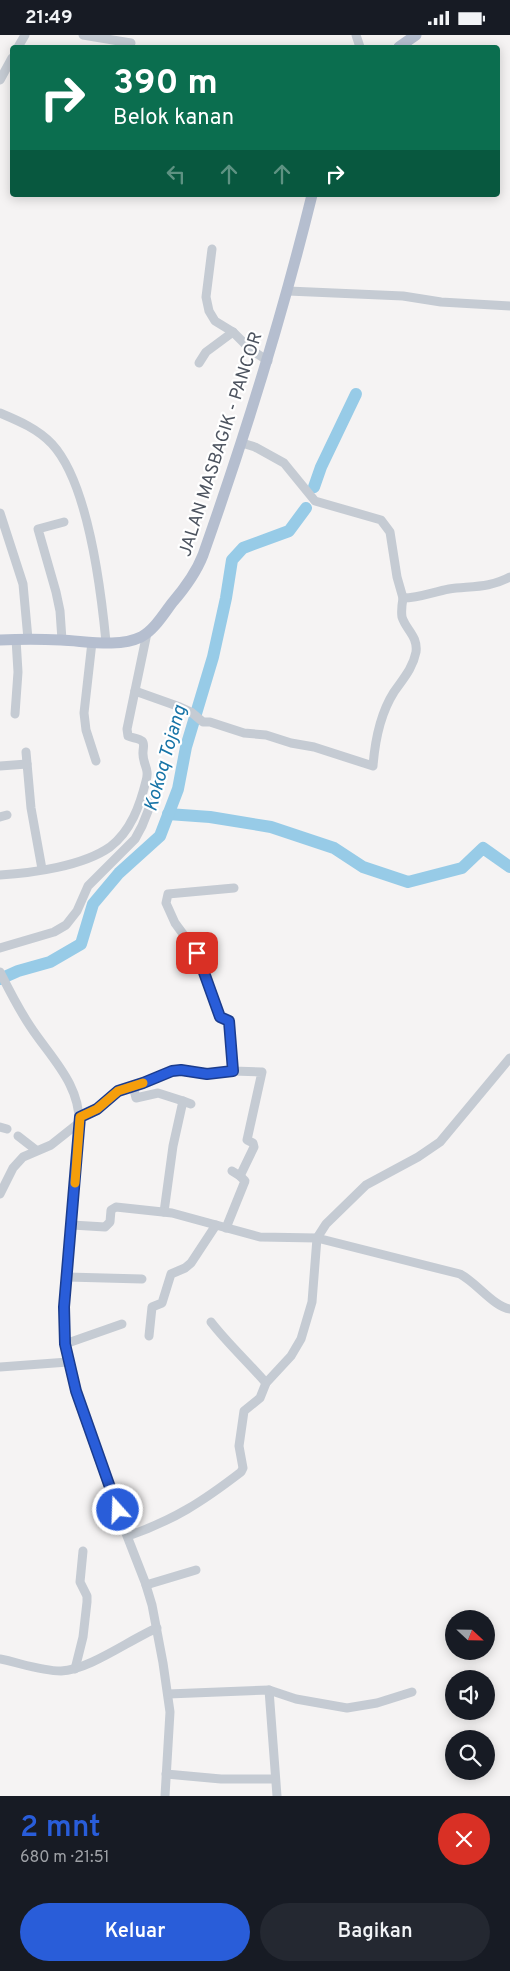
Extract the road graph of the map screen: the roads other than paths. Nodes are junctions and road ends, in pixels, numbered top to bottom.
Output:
1 (84, 35) edge
2 (416, 35) edge
3 (131, 43) dead end
4 (402, 45) edge
5 (10, 62) edge
6 (0, 80) edge
7 (312, 197) edge
8 (212, 249) dead end
9 (288, 291) junction
10 (510, 305) edge
11 (233, 332) junction
12 (268, 361) junction
13 (198, 363) dead end
14 (0, 413) edge
15 (242, 443) junction
16 (0, 513) edge
17 (64, 522) dead end
18 (510, 577) edge
19 (403, 598) junction
20 (147, 633) junction
21 (22, 639) junction
22 (0, 640) edge
23 (62, 640) junction
24 (92, 642) junction
25 (106, 642) junction
26 (135, 691) junction
27 (15, 714) dead end
28 (26, 752) dead end
29 (96, 761) dead end
30 (27, 764) junction
31 (0, 766) edge
32 (154, 796) dead end
33 (42, 869) junction
34 (0, 875) edge
35 (234, 889) dead end
36 (0, 948) edge
37 (0, 972) edge
38 (510, 1058) edge
39 (233, 1071) junction
40 (133, 1086) junction
41 (80, 1119) junction
42 (18, 1136) dead end
43 (36, 1150) junction
44 (0, 1193) edge
45 (164, 1212) junction
46 (72, 1225) junction
47 (216, 1225) junction
48 (226, 1228) junction
49 (317, 1238) junction
50 (67, 1277) junction
51 (142, 1279) dead end
52 (510, 1309) edge
53 (212, 1322) dead end
54 (122, 1324) dead end
55 (149, 1336) dead end
56 (65, 1344) junction
57 (68, 1362) junction
58 (0, 1367) edge
59 (266, 1383) junction
60 (128, 1537) junction
61 (83, 1551) dead end
62 (196, 1571) dead end
63 (146, 1585) junction
64 (157, 1628) junction
65 (0, 1659) edge
66 (75, 1669) junction
67 (269, 1690) junction
68 (412, 1692) dead end
69 (168, 1695) junction
70 (166, 1773) junction
71 (275, 1779) junction
72 (165, 1796) edge
73 (276, 1796) edge

1 - 3 street
2 - 4 main road
5 - 6 street
7 - 9 main road, JALAN MASBAGIK - PANCOR
8 - 11 street
9 - 10 street
9 - 12 main road, JALAN MASBAGIK - PANCOR
11 - 12 street
11 - 13 street
12 - 15 main road, JALAN MASBAGIK - PANCOR
14 - 25 street
15 - 19 street
15 - 20 main road, JALAN MASBAGIK - PANCOR
16 - 21 street
17 - 23 street
18 - 19 street
19 - 26 street
20 - 25 main road
20 - 26 street
21 - 22 main road
21 - 23 main road
21 - 27 street
23 - 24 main road
24 - 25 main road
24 - 29 street
26 - 33 street
28 - 30 street
30 - 31 street
30 - 33 street
32 - 36 street
33 - 34 street
35 - 39 street
37 - 41 street
38 - 49 street
39 - 40 street
39 - 48 street
40 - 41 street
40 - 45 street
41 - 43 street
41 - 46 street
42 - 43 street
43 - 44 street
45 - 46 street
45 - 47 street
46 - 50 street
47 - 48 street
47 - 55 street
48 - 49 street
49 - 52 street
49 - 59 street
50 - 51 street
50 - 56 street
53 - 59 street
54 - 56 street
56 - 57 street
57 - 58 street
57 - 60 street
59 - 60 street
60 - 63 street
61 - 66 street
62 - 63 street
63 - 64 street
64 - 66 street
64 - 69 street
65 - 66 street
67 - 68 street
67 - 69 street
67 - 71 street
69 - 70 street
70 - 71 street
70 - 72 street
71 - 73 street

